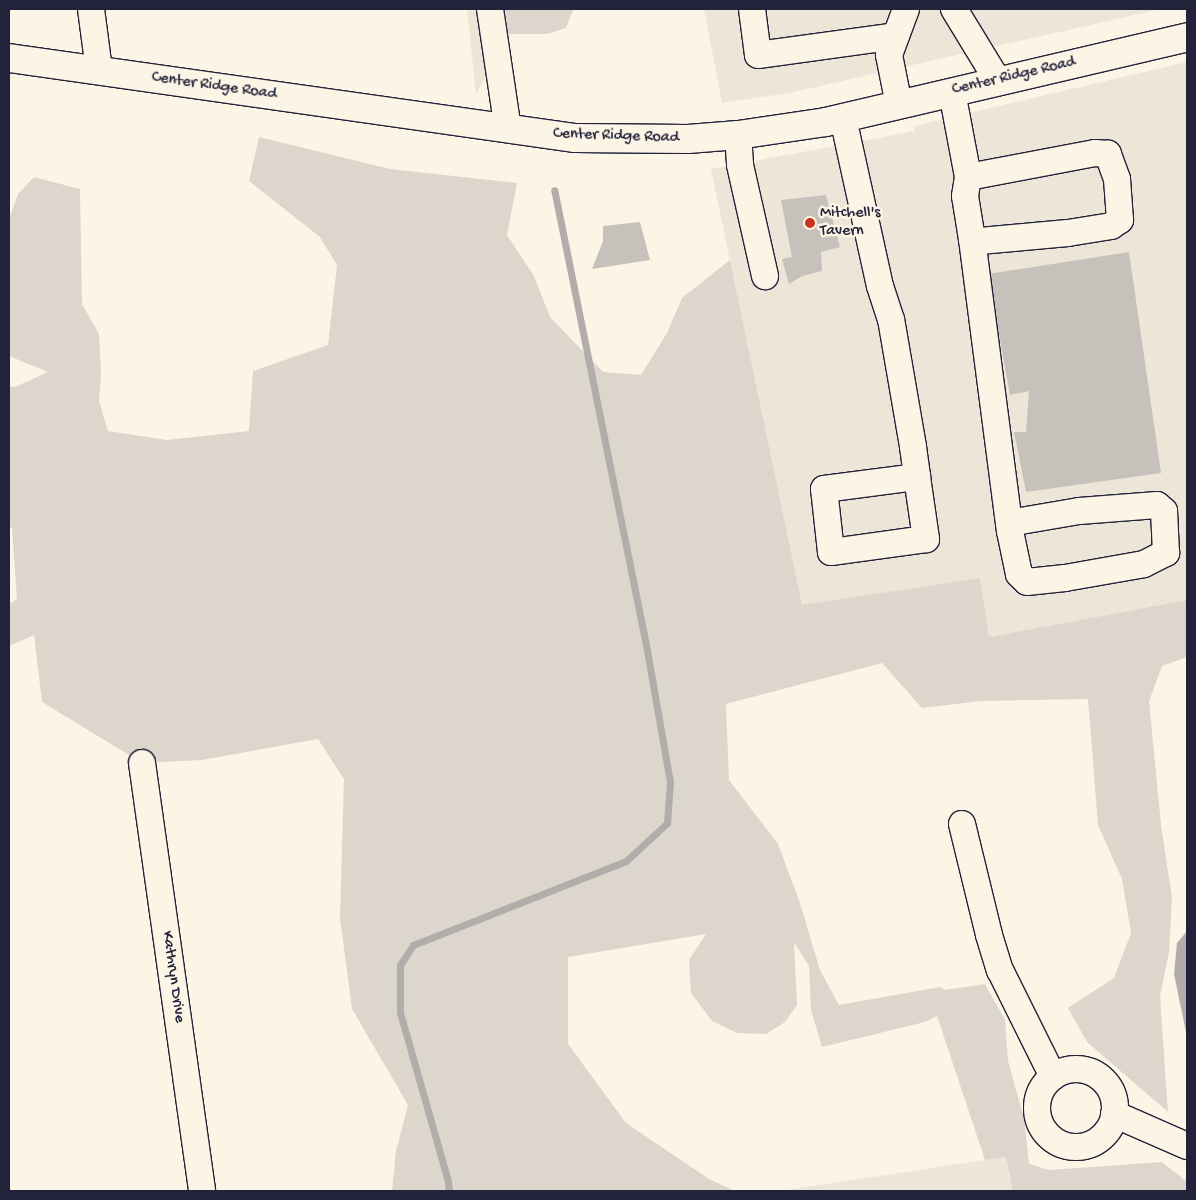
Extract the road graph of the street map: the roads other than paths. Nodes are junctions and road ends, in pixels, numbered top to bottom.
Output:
1 (91, 9) edge
2 (490, 9) edge
3 (752, 9) edge
4 (906, 9) edge
5 (954, 9) edge
6 (896, 36) junction
7 (1187, 41) edge
8 (9, 58) edge
9 (99, 70) junction
10 (998, 81) junction
11 (952, 92) junction
12 (899, 104) junction
13 (843, 118) junction
14 (508, 129) junction
15 (738, 135) junction
16 (968, 177) junction
17 (972, 239) junction
18 (765, 276) dead end
19 (917, 476) dead end
20 (1009, 523) junction
21 (142, 762) dead end
22 (962, 824) dead end
23 (1053, 1077) junction
24 (1114, 1114) junction
25 (1187, 1146) edge
26 (202, 1191) edge

1 - 9 street
2 - 14 street
3 - 6 street
4 - 6 street
5 - 10 street
6 - 12 street
7 - 10 main road, Center Ridge Road
8 - 9 main road, Center Ridge Road
9 - 14 main road, Center Ridge Road
10 - 11 main road, Center Ridge Road
11 - 12 main road, Center Ridge Road
11 - 16 street
12 - 13 main road, Center Ridge Road
13 - 15 main road, Center Ridge Road
13 - 19 street
14 - 15 main road, Center Ridge Road
15 - 18 street
16 - 17 street
16 - 17 street
17 - 20 street
20 - 20 street
21 - 26 street, Kathryn Drive
22 - 23 street
23 - 24 street
23 - 24 street
24 - 25 street

